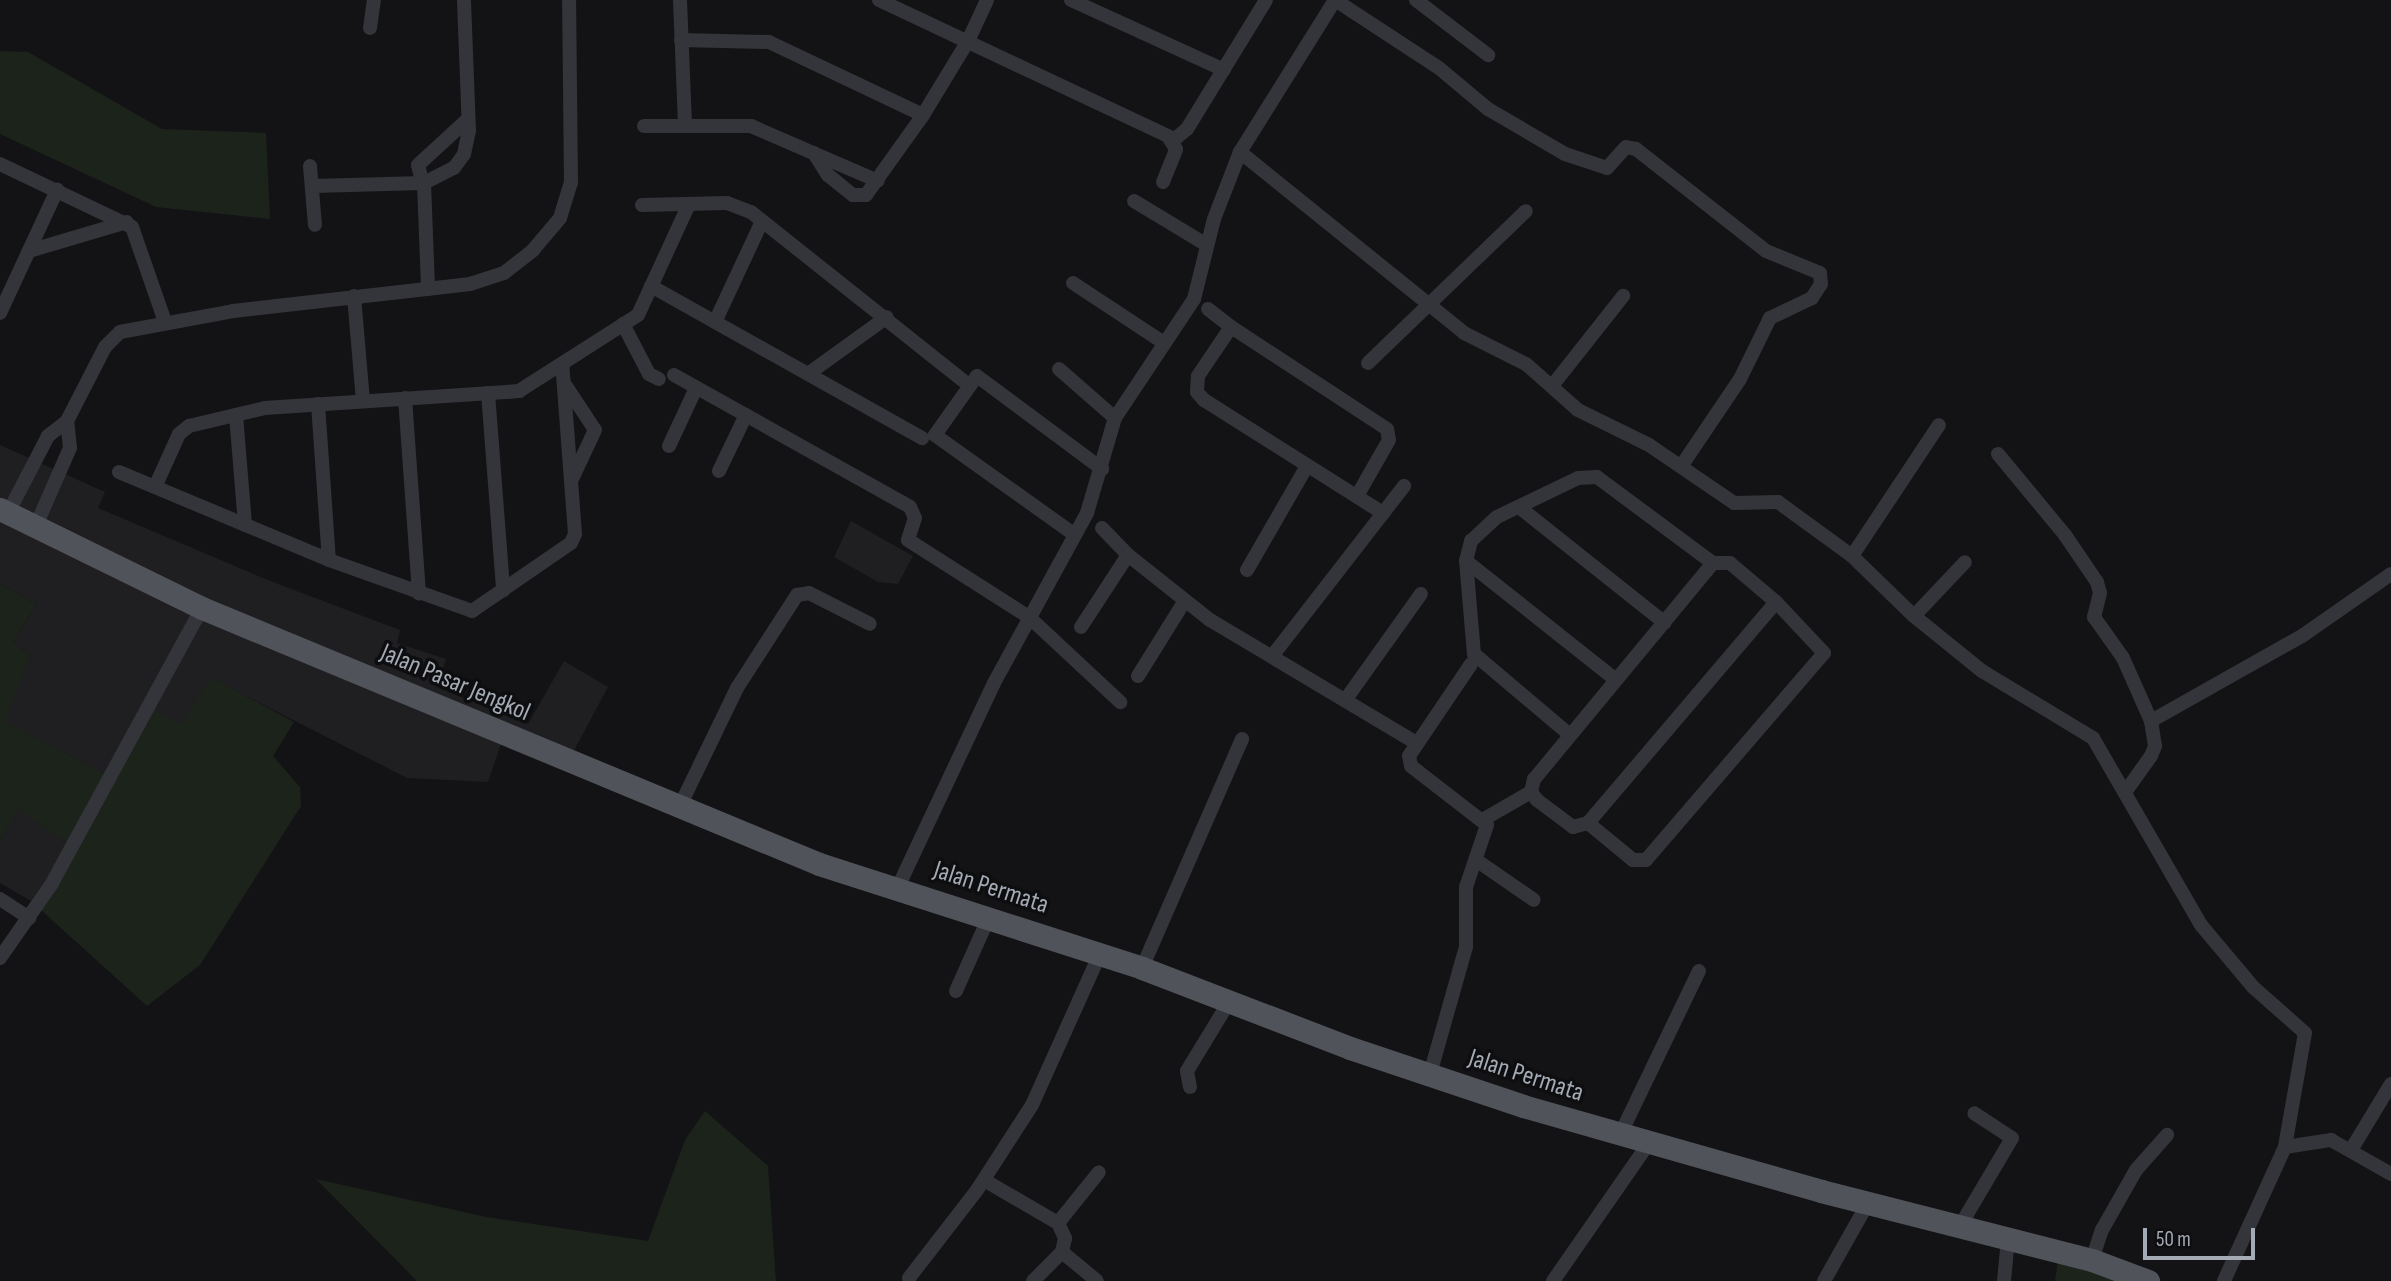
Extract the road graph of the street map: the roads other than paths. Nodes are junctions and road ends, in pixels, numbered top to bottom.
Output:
1 (374, 0) edge
2 (464, 0) edge
3 (569, 0) edge
4 (680, 0) edge
5 (879, 0) edge
6 (987, 0) edge
7 (1071, 0) edge
8 (1266, 0) edge
9 (1335, 0) edge
10 (1416, 0) edge
11 (370, 28) dead end
12 (681, 40) junction
13 (968, 41) junction
14 (1489, 55) dead end
15 (1224, 70) junction
16 (923, 115) junction
17 (468, 119) junction
18 (685, 124) junction
19 (644, 127) dead end
20 (1169, 138) junction
21 (1240, 152) junction
22 (814, 153) junction
23 (0, 164) edge
24 (310, 166) dead end
25 (878, 181) junction
26 (1163, 181) dead end
27 (423, 182) junction
28 (313, 186) junction
29 (57, 190) junction
30 (1134, 201) dead end
31 (689, 204) junction
32 (642, 205) dead end
33 (1526, 211) dead end
34 (762, 221) junction
35 (127, 222) junction
36 (315, 225) dead end
37 (1207, 245) junction
38 (29, 251) junction
39 (1073, 283) dead end
40 (651, 286) junction
41 (428, 289) junction
42 (354, 296) junction
43 (1623, 296) dead end
44 (1428, 304) junction
45 (1208, 309) dead end
46 (0, 313) edge
47 (887, 317) junction
48 (165, 322) junction
49 (715, 322) junction
50 (623, 324) junction
51 (1231, 327) junction
52 (1164, 343) junction
53 (562, 363) junction
54 (1367, 363) dead end
55 (1059, 369) dead end
56 (808, 374) junction
57 (962, 380) dead end
58 (563, 382) junction
59 (1552, 386) junction
60 (696, 388) junction
61 (488, 393) junction
62 (405, 398) junction
63 (363, 400) junction
64 (318, 404) junction
65 (236, 415) junction
66 (746, 415) junction
67 (1115, 418) junction
68 (67, 421) junction
69 (1939, 425) dead end
70 (922, 438) dead end
71 (669, 446) dead end
72 (1998, 454) dead end
73 (1682, 465) junction
74 (1307, 466) junction
75 (1102, 469) junction
76 (719, 471) dead end
77 (119, 472) dead end
78 (571, 481) junction
79 (1404, 486) dead end
80 (155, 487) junction
81 (1357, 496) junction
82 (1519, 507) junction
83 (4, 511) edge
84 (1383, 513) junction
85 (245, 525) junction
86 (35, 528) junction
87 (1102, 528) dead end
88 (1075, 535) junction
89 (1128, 555) junction
90 (1852, 556) junction
91 (329, 560) junction
92 (1466, 561) junction
93 (1965, 562) dead end
94 (1713, 563) junction
95 (1247, 570) dead end
96 (2391, 574) edge
97 (503, 590) junction
98 (419, 594) junction
99 (1421, 594) dead end
100 (1184, 602) junction
101 (1776, 602) junction
102 (202, 608) junction
103 (1914, 616) junction
104 (1029, 617) junction
105 (1665, 623) junction
106 (870, 625) dead end
107 (1081, 627) dead end
108 (1273, 654) junction
109 (1471, 664) dead end
110 (1138, 676) dead end
111 (1616, 680) junction
112 (1346, 699) junction
113 (1120, 702) dead end
114 (2151, 721) junction
115 (1570, 735) junction
116 (1242, 739) dead end
117 (1415, 742) junction
118 (1531, 792) junction
119 (2126, 792) junction
120 (679, 808) junction
121 (1484, 819) junction
122 (1588, 823) junction
123 (1476, 860) junction
124 (898, 887) junction
125 (0, 899) edge
126 (1534, 900) dead end
127 (989, 917) junction
128 (29, 918) junction
129 (1100, 954) junction
130 (0, 958) edge
131 (1143, 968) junction
132 (1699, 971) dead end
133 (956, 991) dead end
134 (1229, 1002) junction
135 (1430, 1074) junction
136 (2391, 1084) edge
137 (1189, 1087) dead end
138 (1974, 1113) dead end
139 (1620, 1135) junction
140 (2167, 1135) dead end
141 (1649, 1143) junction
142 (2285, 1147) junction
143 (2351, 1150) junction
144 (1099, 1172) dead end
145 (2391, 1174) edge
146 (984, 1180) junction
147 (1868, 1203) junction
148 (1058, 1223) junction
149 (1960, 1226) junction
150 (2008, 1239) junction
151 (1062, 1252) junction
152 (2108, 1272) edge
153 (909, 1278) dead end
154 (1555, 1280) edge
155 (1033, 1281) edge
156 (1097, 1281) edge
157 (1824, 1281) edge
158 (2004, 1281) edge
159 (2148, 1281) edge
160 (2224, 1281) edge

1 - 11 street
2 - 17 street
3 - 41 street
4 - 12 street
5 - 13 street
6 - 13 street
7 - 15 street
8 - 15 street
9 - 21 street
9 - 73 street
10 - 14 street
12 - 16 street
12 - 18 street
13 - 16 street
13 - 20 street
15 - 20 street
16 - 25 street
17 - 27 street
17 - 27 street
18 - 19 street
18 - 22 street
20 - 26 street
21 - 37 street
21 - 44 street
22 - 25 street
22 - 25 street
23 - 29 street
24 - 28 street
27 - 28 street
27 - 41 street
28 - 36 street
29 - 35 street
29 - 38 street
30 - 37 street
31 - 32 street
31 - 34 street
31 - 40 street
33 - 44 street
34 - 47 street
34 - 49 street
35 - 38 street
35 - 48 street
37 - 52 street
38 - 46 street
39 - 52 street
40 - 49 street
40 - 50 street
41 - 42 street
42 - 48 street
42 - 63 street
43 - 59 street
44 - 54 street
44 - 59 street
45 - 51 street
47 - 56 street
47 - 57 street
48 - 68 street
49 - 56 street
50 - 53 street
50 - 60 street
51 - 74 street
51 - 81 street
52 - 67 street
53 - 58 street
53 - 61 street
55 - 67 street
56 - 70 street
58 - 78 street
58 - 78 street
59 - 73 street
60 - 66 street
60 - 71 street
61 - 62 street
61 - 97 street
62 - 63 street
62 - 98 street
63 - 64 street
64 - 65 street
64 - 91 street
65 - 80 street
65 - 85 street
66 - 76 street
66 - 104 street
67 - 75 street
68 - 83 street
68 - 86 street
69 - 90 street
72 - 114 street
73 - 90 street
74 - 81 street
74 - 95 street
75 - 88 street
75 - 88 street
77 - 80 street
78 - 97 street
79 - 84 street
80 - 85 street
81 - 84 street
82 - 92 street
82 - 94 street
82 - 105 street
83 - 86 main road, Jalan Pasar Jengkol
84 - 108 street
85 - 91 street
86 - 102 main road, Jalan Pasar Jengkol
87 - 89 street
88 - 104 street
89 - 100 street
89 - 107 street
90 - 103 street
91 - 98 street
92 - 111 street
92 - 115 street
93 - 103 street
94 - 101 street
94 - 105 street
96 - 114 street
97 - 98 street
99 - 112 street
100 - 108 street
100 - 110 street
101 - 122 street
101 - 122 street
102 - 120 main road, Jalan Pasar Jengkol
102 - 128 street
103 - 119 street
104 - 113 street
104 - 124 street
105 - 111 street
106 - 120 street
108 - 112 street
109 - 117 street
111 - 115 street
112 - 117 street
114 - 119 street
115 - 118 street
116 - 131 street
117 - 121 street
118 - 121 street
118 - 122 street
119 - 142 street
120 - 124 main road, Jalan Pasar Jengkol
121 - 123 street
123 - 126 street
123 - 135 street
124 - 127 main road, Jalan Permata
125 - 128 street
127 - 129 main road, Jalan Permata
127 - 133 street
128 - 130 street
129 - 131 main road, Jalan Permata
129 - 146 street
131 - 134 main road, Jalan Permata
132 - 139 street
134 - 135 main road, Jalan Permata
134 - 137 street
135 - 139 main road, Jalan Permata
136 - 143 street
138 - 149 street
139 - 141 main road, Jalan Permata
140 - 152 street
141 - 147 main road, Jalan Permata
141 - 154 street
142 - 143 street
142 - 160 street
143 - 145 street
144 - 148 street
146 - 148 street
146 - 153 street
147 - 149 main road, Jalan Permata
147 - 157 street
148 - 151 street
149 - 150 main road, Jalan Permata
150 - 152 main road, Jalan Permata
150 - 158 street
151 - 155 street
151 - 156 street
152 - 159 main road, Jalan Permata

